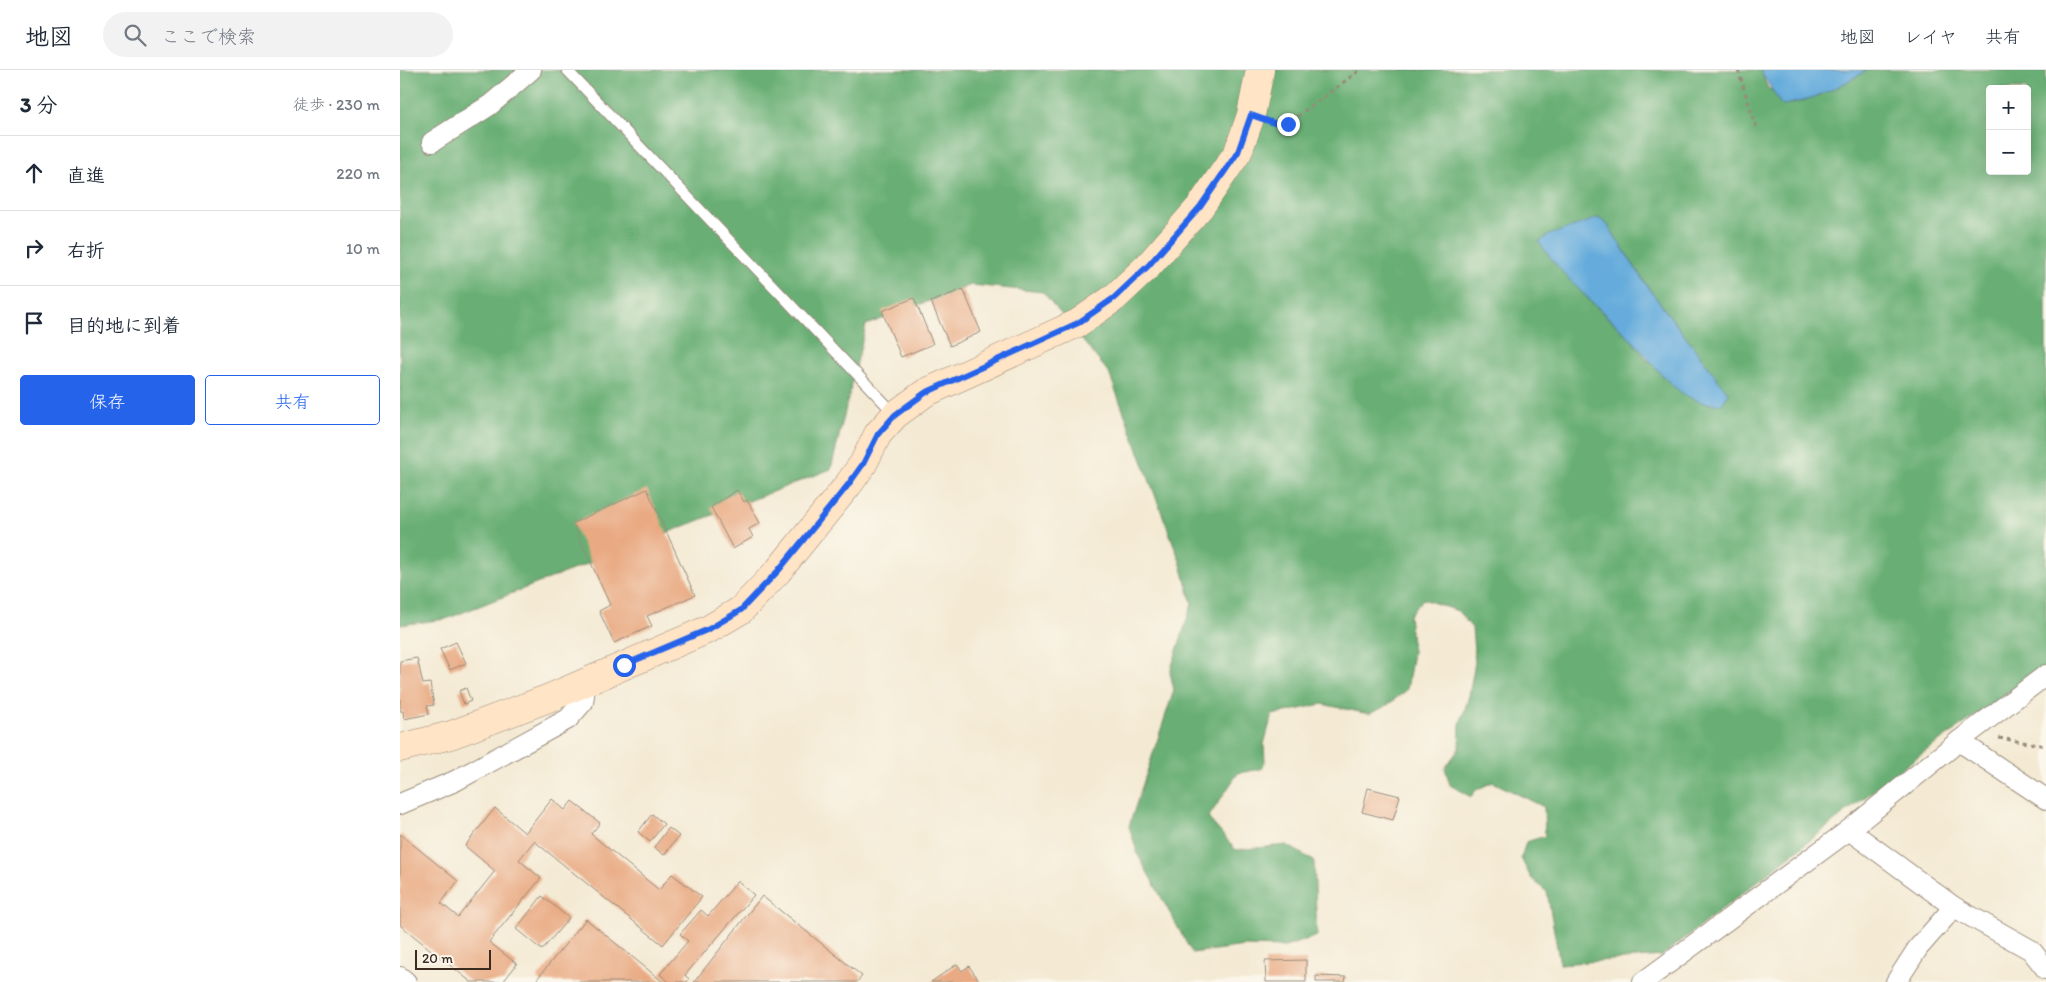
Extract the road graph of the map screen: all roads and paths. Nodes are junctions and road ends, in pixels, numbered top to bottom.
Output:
1 (531, 70) edge
2 (567, 70) edge
3 (1260, 70) edge
4 (1360, 70) edge
5 (1738, 70) edge
6 (1251, 115) junction
7 (1757, 130) dead end
8 (432, 142) dead end
9 (895, 415) junction
10 (2046, 675) edge
11 (586, 682) junction
12 (1964, 737) junction
13 (2046, 746) edge
14 (400, 748) edge
15 (2046, 799) edge
16 (400, 804) edge
17 (1849, 830) junction
18 (1954, 907) junction
19 (2046, 969) edge
20 (400, 977) edge
21 (406, 982) edge
22 (1643, 982) edge
23 (1896, 982) edge

1 - 8 street
2 - 9 lane
3 - 6 street
4 - 6 path
5 - 7 path
6 - 9 street
9 - 11 street
10 - 12 street
11 - 14 street
11 - 16 street
12 - 13 path
12 - 15 street
12 - 17 street
17 - 18 street
17 - 22 street
18 - 19 street
18 - 23 street
20 - 21 street

